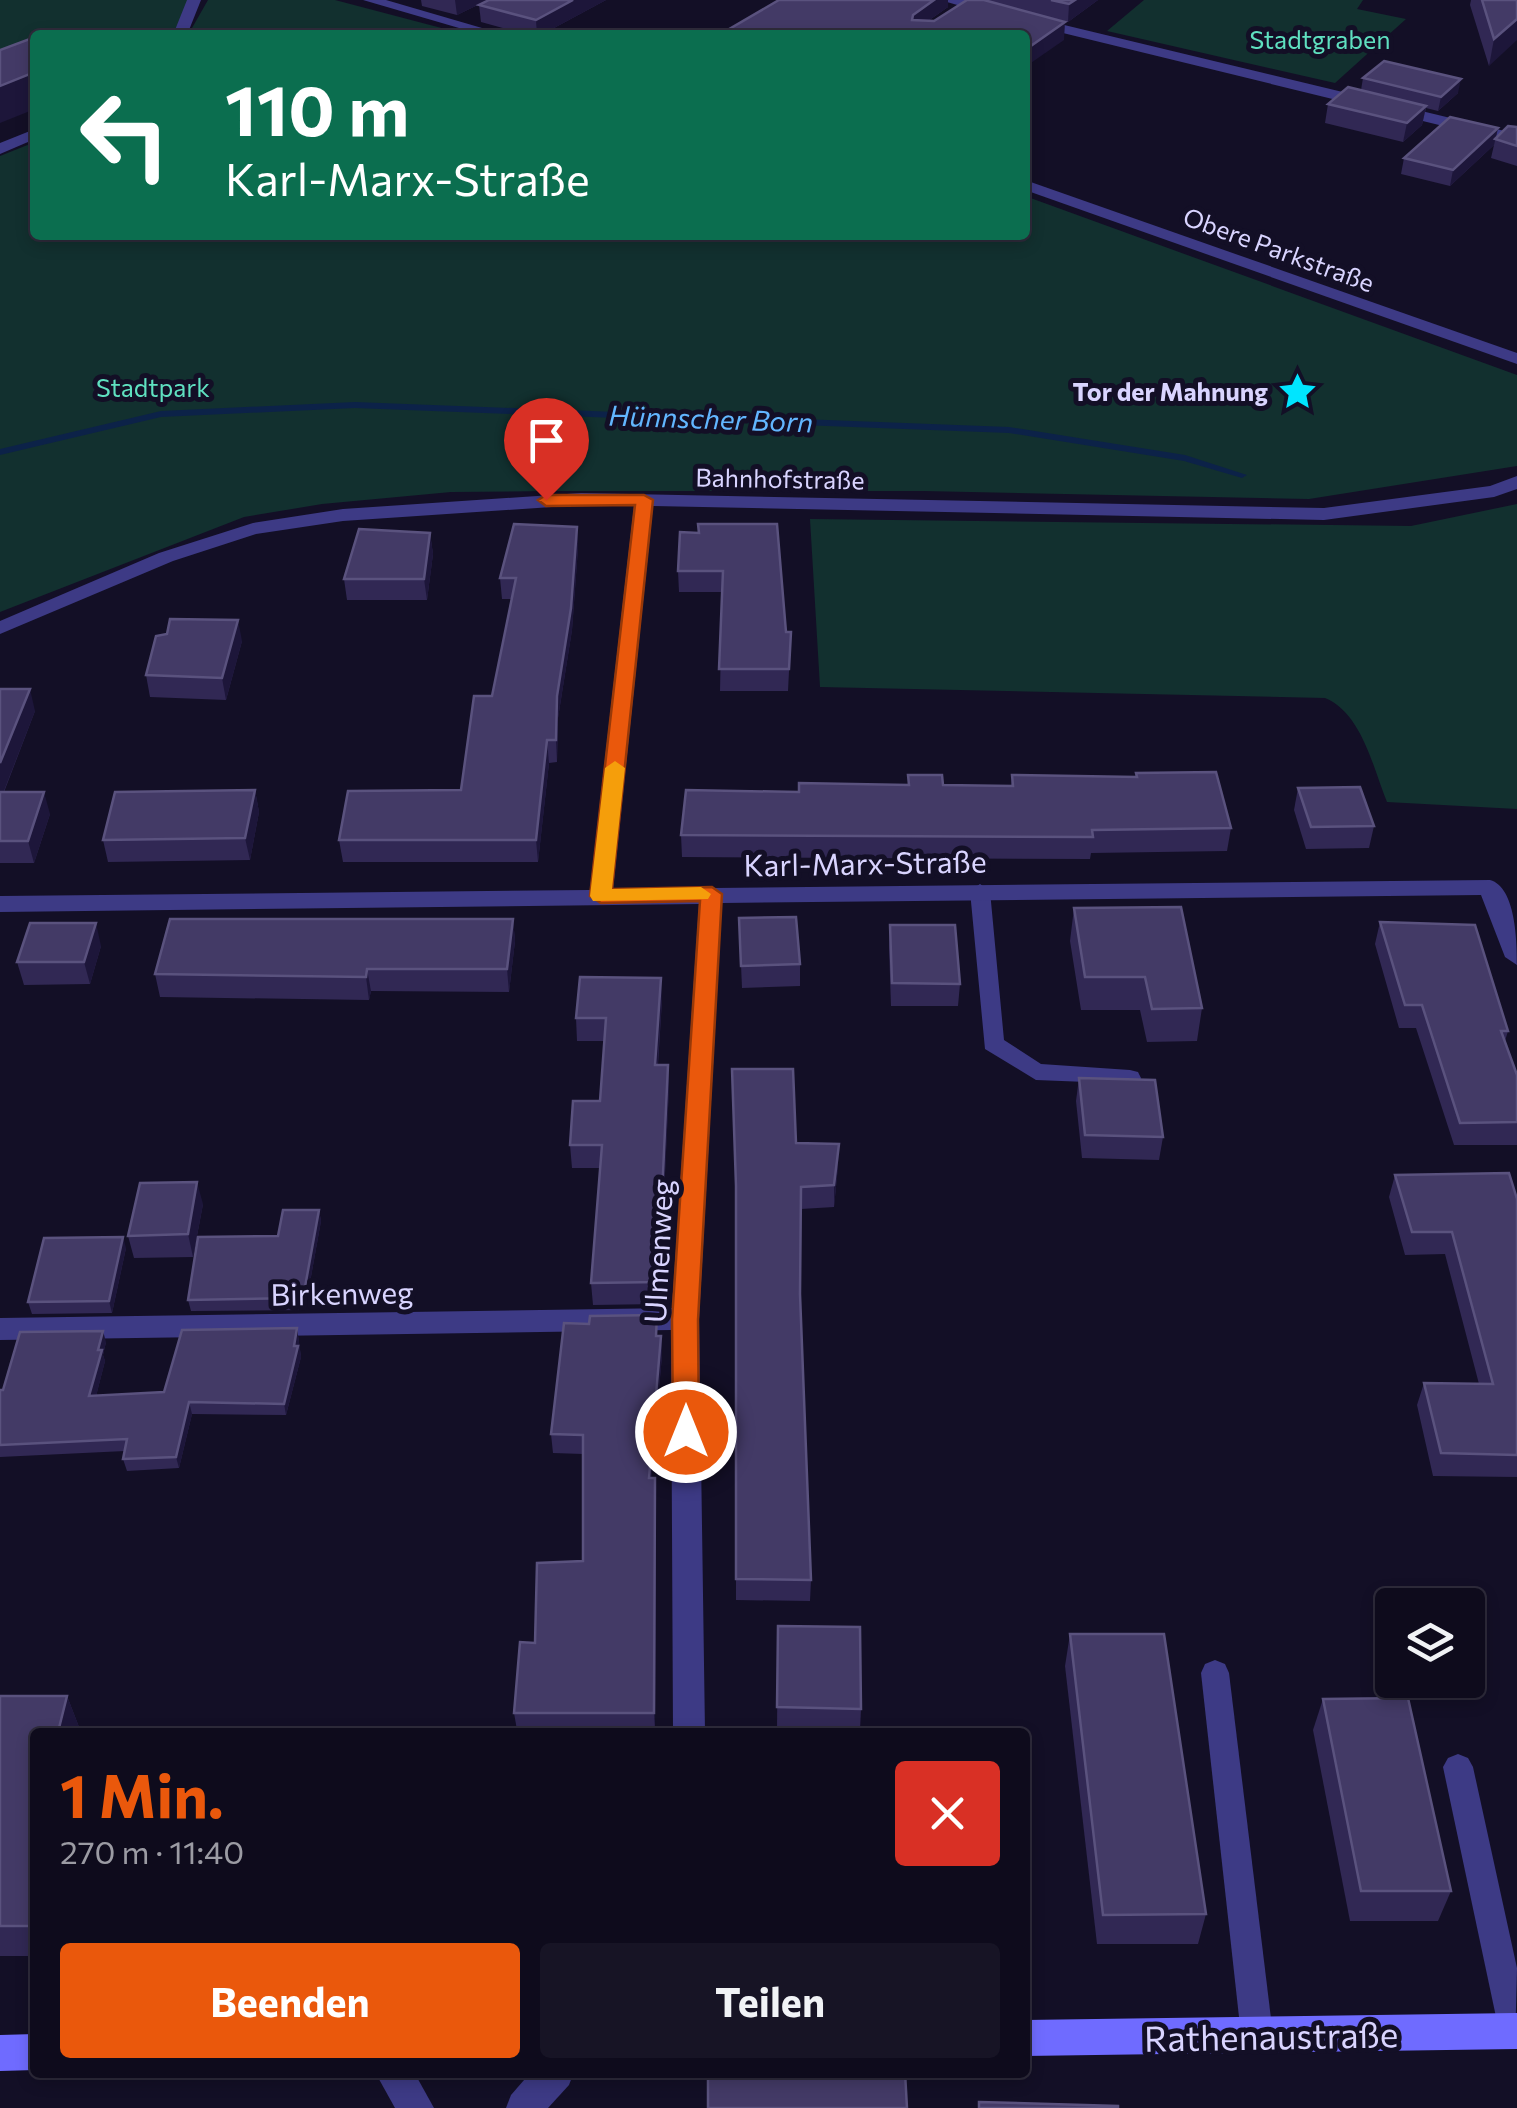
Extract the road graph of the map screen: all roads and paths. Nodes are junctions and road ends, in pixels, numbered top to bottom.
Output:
1 (194, 0) edge
2 (370, 0) edge
3 (947, 0) edge
4 (973, 3) edge
5 (953, 15) edge
6 (475, 16) edge
7 (459, 24) junction
8 (181, 30) edge
9 (481, 30) edge
10 (30, 136) edge
11 (1517, 139) edge
12 (0, 149) edge
13 (1030, 187) edge
14 (1517, 359) edge
15 (1517, 482) edge
16 (644, 500) junction
17 (0, 628) edge
18 (980, 892) junction
19 (712, 894) junction
20 (601, 896) junction
21 (1502, 902) edge
22 (0, 904) edge
23 (1517, 957) edge
24 (1130, 1078) edge
25 (685, 1320) junction
26 (0, 1329) edge
27 (1214, 1674) dead end
28 (689, 1728) edge
29 (1458, 1766) dead end
30 (1516, 2031) edge
31 (1257, 2035) junction
32 (1030, 2038) edge
33 (0, 2052) edge
34 (30, 2052) edge
35 (397, 2078) edge
36 (551, 2078) edge
37 (416, 2108) edge
38 (524, 2108) edge

1 - 8 street
2 - 7 street
3 - 4 street
4 - 5 street
4 - 11 street
6 - 7 street
7 - 9 street
10 - 12 street
13 - 14 street, Obere Parkstraße
15 - 16 street, Bahnhofstraße
16 - 17 street, Bahnhofstraße
16 - 20 street
18 - 19 street, Karl-Marx-Straße
18 - 21 street, Karl-Marx-Straße
18 - 24 lane
19 - 20 street, Karl-Marx-Straße
19 - 25 street, Ulmenweg
20 - 22 street, Karl-Marx-Straße
21 - 23 street
25 - 26 street, Birkenweg
25 - 28 street, Ulmenweg
27 - 31 lane
29 - 30 lane
30 - 31 main road, Rathenaustraße
31 - 32 main road, Rathenaustraße
33 - 34 main road
35 - 37 street
36 - 38 street

